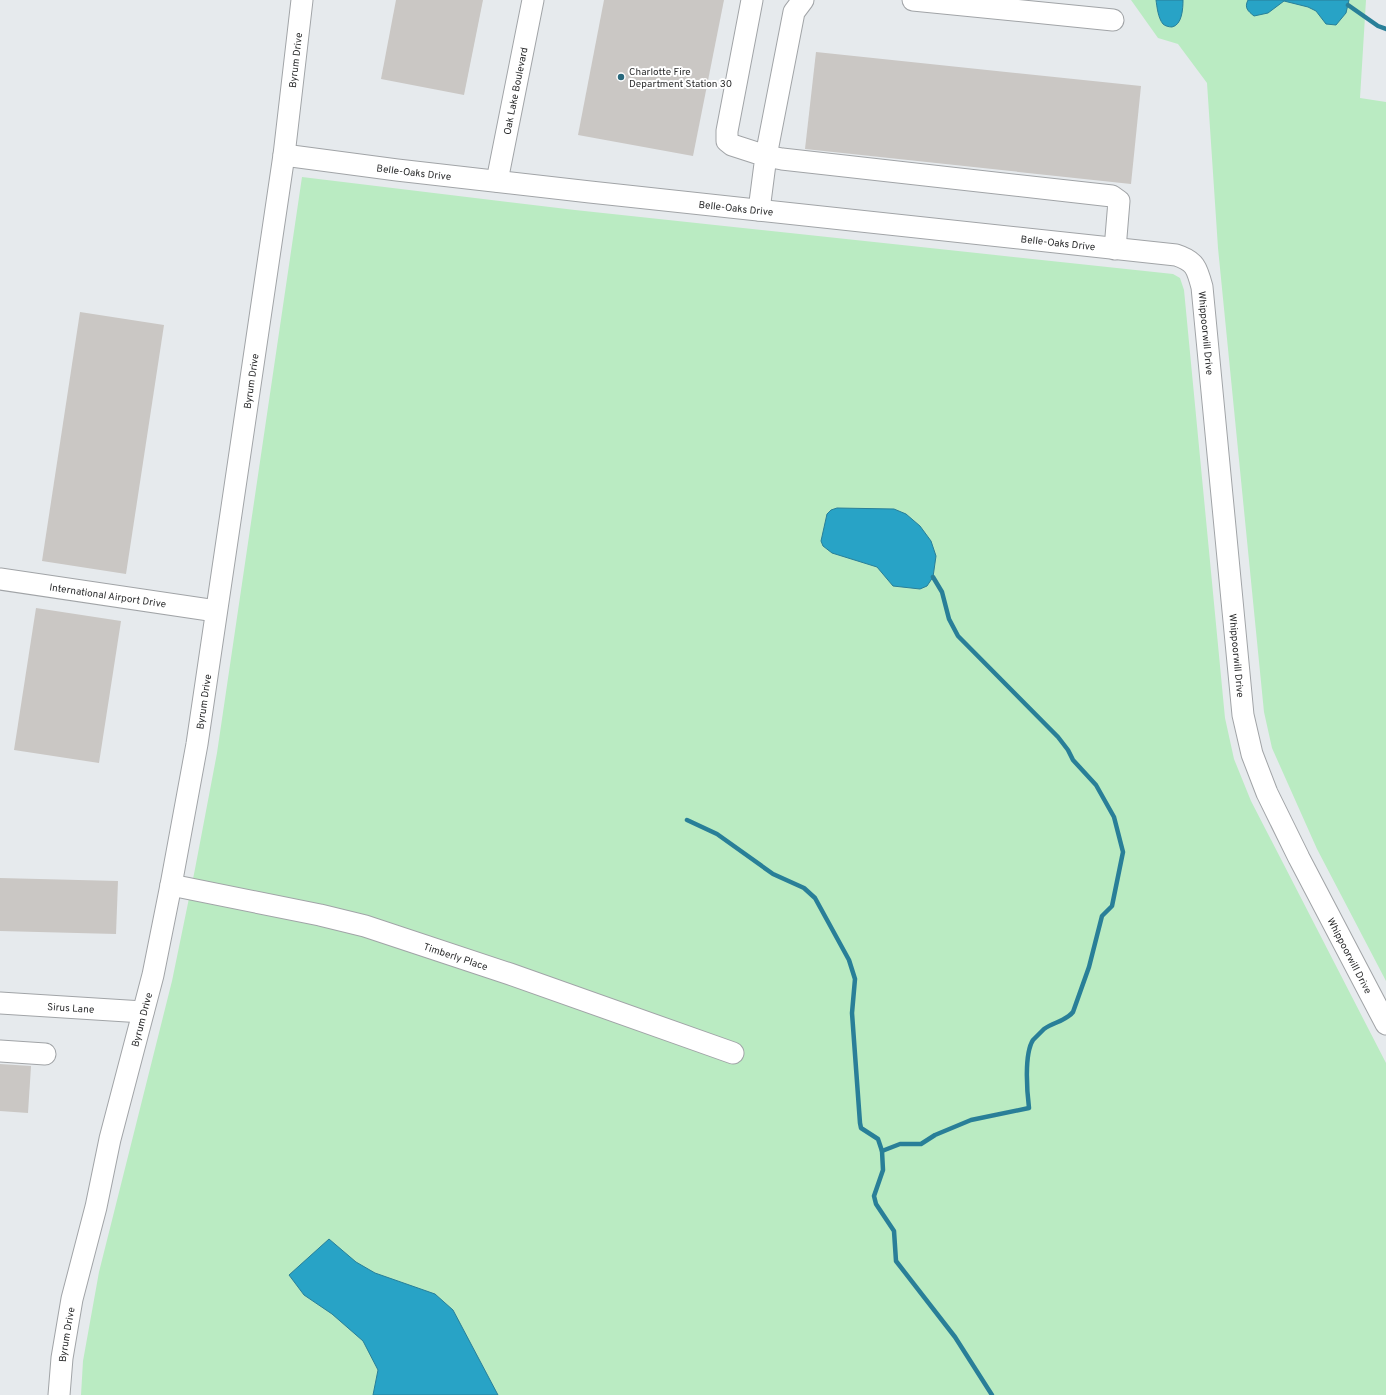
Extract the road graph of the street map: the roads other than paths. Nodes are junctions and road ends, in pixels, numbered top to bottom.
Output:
1 (302, 0) edge
2 (534, 0) edge
3 (752, 0) edge
4 (804, 0) edge
5 (913, 0) edge
6 (1113, 20) dead end
7 (284, 155) junction
8 (766, 156) junction
9 (497, 181) junction
10 (759, 210) junction
11 (1115, 249) junction
12 (1187, 260) joint
13 (0, 579) edge
14 (216, 611) junction
15 (171, 885) junction
16 (0, 1003) edge
17 (143, 1012) junction
18 (1386, 1024) edge
19 (0, 1051) edge
20 (733, 1053) dead end
21 (45, 1054) dead end
22 (59, 1395) edge

1 - 7 street, Byrum Drive
2 - 9 street, Oak Lake Boulevard
3 - 8 street
4 - 8 street
5 - 6 street
7 - 9 street, Belle-Oaks Drive
7 - 14 street, Byrum Drive
8 - 10 street
8 - 11 street
9 - 10 street, Belle-Oaks Drive
10 - 11 street, Belle-Oaks Drive
11 - 12 street, Belle-Oaks Drive
12 - 18 street, Whippoorwill Drive
13 - 14 street, International Airport Drive
14 - 15 street, Byrum Drive
15 - 17 street, Byrum Drive
15 - 20 street, Timberly Place
16 - 17 street, Sirus Lane
17 - 22 street, Byrum Drive
19 - 21 street

